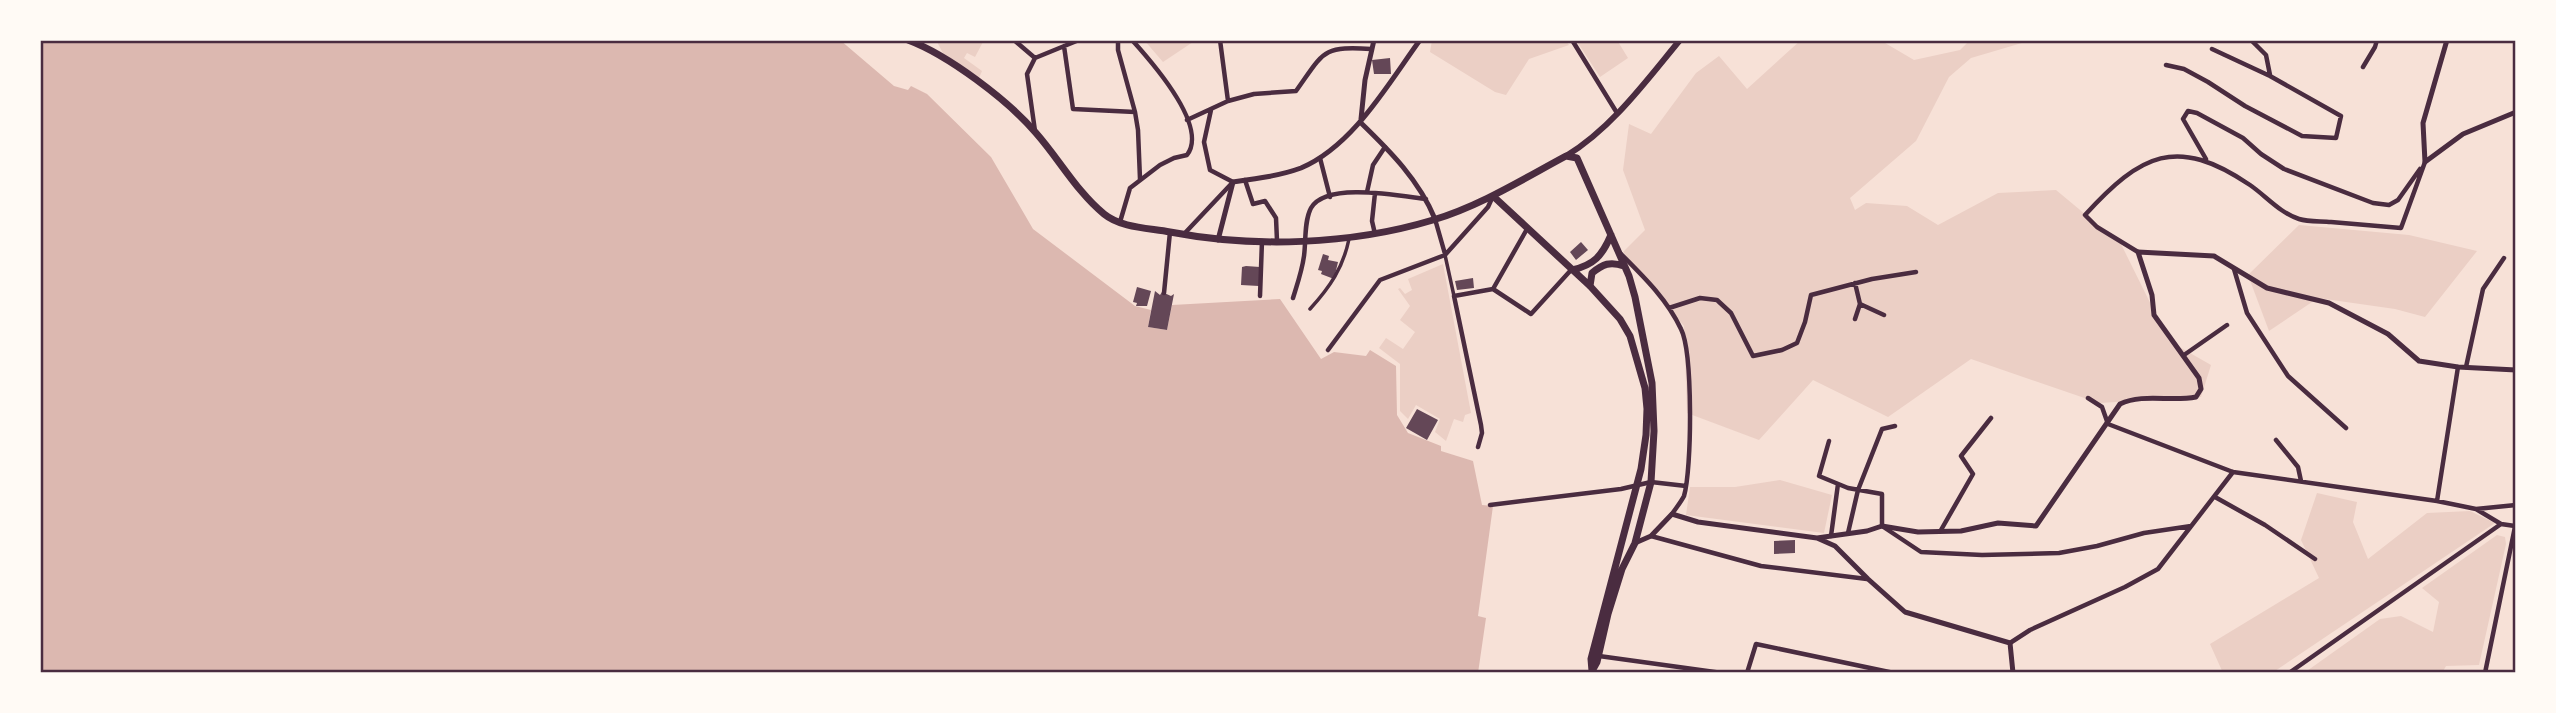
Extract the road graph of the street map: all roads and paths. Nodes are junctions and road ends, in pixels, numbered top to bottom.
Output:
1 (908, 40) edge
2 (918, 40) edge
3 (1014, 40) edge
4 (1079, 40) edge
5 (1118, 40) edge
6 (1132, 40) edge
7 (1220, 40) edge
8 (1374, 40) edge
9 (1420, 40) edge
10 (1572, 40) edge
11 (1680, 40) edge
12 (2251, 40) edge
13 (2377, 40) edge
14 (2447, 40) edge
15 (1064, 46) junction
16 (1371, 49) junction
17 (2213, 49) dead end
18 (931, 51) junction
19 (1035, 58) junction
20 (2166, 65) dead end
21 (2363, 67) dead end
22 (2270, 76) junction
23 (1228, 101) junction
24 (1211, 110) junction
25 (1135, 112) junction
26 (2516, 112) edge
27 (1618, 113) junction
28 (1187, 120) junction
29 (1360, 122) junction
30 (1035, 132) junction
31 (1582, 146) junction
32 (1385, 147) junction
33 (1566, 156) junction
34 (1320, 158) junction
35 (1577, 158) junction
36 (2206, 160) junction
37 (2425, 162) junction
38 (1140, 180) junction
39 (1245, 180) junction
40 (1233, 182) junction
41 (1367, 192) junction
42 (1375, 193) junction
43 (1493, 195) junction
44 (1330, 197) junction
45 (1427, 199) junction
46 (1435, 219) junction
47 (1120, 222) junction
48 (1528, 228) junction
49 (1170, 232) junction
50 (1183, 235) junction
51 (1376, 235) junction
52 (1611, 235) junction
53 (1349, 238) junction
54 (1217, 240) junction
55 (1262, 240) junction
56 (1306, 240) junction
57 (1277, 241) junction
58 (1617, 250) junction
59 (2138, 252) junction
60 (1446, 255) junction
61 (2504, 258) dead end
62 (1624, 266) junction
63 (2234, 268) junction
64 (1572, 270) junction
65 (1916, 272) dead end
66 (1855, 283) junction
67 (1590, 286) junction
68 (1493, 289) junction
69 (1164, 293) dead end
70 (1260, 296) dead end
71 (1454, 296) junction
72 (1293, 298) dead end
73 (1860, 304) junction
74 (1669, 308) junction
75 (1310, 309) dead end
76 (1884, 315) dead end
77 (1855, 319) dead end
78 (2227, 325) dead end
79 (1328, 350) dead end
80 (2184, 355) junction
81 (2458, 367) junction
82 (2466, 368) junction
83 (2516, 370) edge
84 (2088, 398) dead end
85 (1991, 418) dead end
86 (2108, 425) junction
87 (1895, 426) dead end
88 (2346, 428) dead end
89 (1829, 440) dead end
90 (2276, 440) dead end
91 (1478, 447) dead end
92 (2233, 472) junction
93 (2301, 481) junction
94 (1651, 482) junction
95 (1638, 484) junction
96 (1838, 484) junction
97 (1686, 486) junction
98 (1858, 490) junction
99 (2214, 497) junction
100 (2437, 501) junction
101 (1490, 505) dead end
102 (2516, 505) edge
103 (2476, 509) junction
104 (1672, 514) junction
105 (2501, 524) junction
106 (2515, 524) edge
107 (1882, 526) junction
108 (2191, 526) junction
109 (1941, 530) junction
110 (1848, 533) junction
111 (1831, 536) junction
112 (1651, 537) junction
113 (1817, 538) junction
114 (1634, 543) junction
115 (2315, 559) dead end
116 (1868, 579) junction
117 (2010, 643) junction
118 (1598, 656) junction
119 (1591, 672) edge
120 (1722, 673) edge
121 (1747, 673) edge
122 (1894, 673) edge
123 (2013, 673) edge
124 (2288, 673) edge
125 (2485, 673) edge

1 - 18 main road
2 - 18 main road
3 - 19 street
4 - 15 street
5 - 25 street
6 - 28 street
7 - 23 street
8 - 16 street
9 - 29 street
10 - 27 street
11 - 27 main road
12 - 22 street
13 - 21 street
14 - 37 street
15 - 19 street
15 - 25 street
16 - 23 street
16 - 29 street
17 - 22 street
18 - 30 main road
19 - 30 street
20 - 22 street
23 - 24 street
24 - 28 street
24 - 40 street
25 - 38 street
26 - 37 street
27 - 31 main road
28 - 38 street
29 - 32 street
29 - 34 street
30 - 47 main road
31 - 33 main road
31 - 35 main road
32 - 41 street
32 - 45 street
33 - 35 main road
33 - 43 main road
34 - 39 street
34 - 44 street
35 - 52 main road
36 - 37 street
36 - 37 street
36 - 59 street
38 - 47 street
39 - 40 street
39 - 57 street
40 - 50 street
40 - 54 street
41 - 42 street
41 - 44 street
42 - 45 street
42 - 51 street
43 - 46 main road
43 - 48 main road
43 - 60 street
44 - 56 street
45 - 46 street
46 - 51 main road
46 - 60 street
47 - 49 main road
48 - 64 main road
48 - 68 street
49 - 50 main road
49 - 69 street
50 - 54 main road
51 - 53 main road
52 - 58 main road
52 - 64 main road
53 - 56 main road
53 - 75 street
54 - 55 main road
55 - 57 main road
55 - 70 street
56 - 57 main road
56 - 72 street
58 - 62 main road
58 - 74 street
59 - 63 street
59 - 80 street
60 - 71 street
60 - 79 street
61 - 82 street
62 - 67 main road
62 - 94 main road
63 - 81 street
63 - 88 street
64 - 67 main road
64 - 68 street
65 - 66 street
66 - 73 street
66 - 74 street
67 - 95 main road
68 - 71 street
71 - 91 street
73 - 76 street
73 - 77 street
74 - 97 street
78 - 80 street
80 - 86 street
81 - 82 street
81 - 100 street
82 - 83 street
84 - 86 street
85 - 109 street
86 - 92 street
86 - 109 street
87 - 98 street
89 - 96 street
90 - 93 street
92 - 93 street
92 - 99 street
93 - 100 street
94 - 95 street
94 - 97 street
94 - 114 main road
95 - 101 street
95 - 119 main road
96 - 98 street
96 - 111 street
97 - 104 street
98 - 107 street
98 - 110 street
99 - 108 street
99 - 115 street
100 - 103 street
102 - 103 street
103 - 105 street
104 - 112 street
104 - 113 street
105 - 106 street
105 - 124 street
106 - 125 street
107 - 108 street
107 - 109 street
107 - 110 street
108 - 117 street
110 - 111 street
111 - 113 street
112 - 114 street
112 - 116 street
113 - 116 street
114 - 118 main road
116 - 117 street
117 - 123 street
118 - 119 main road
118 - 120 street
121 - 122 street

